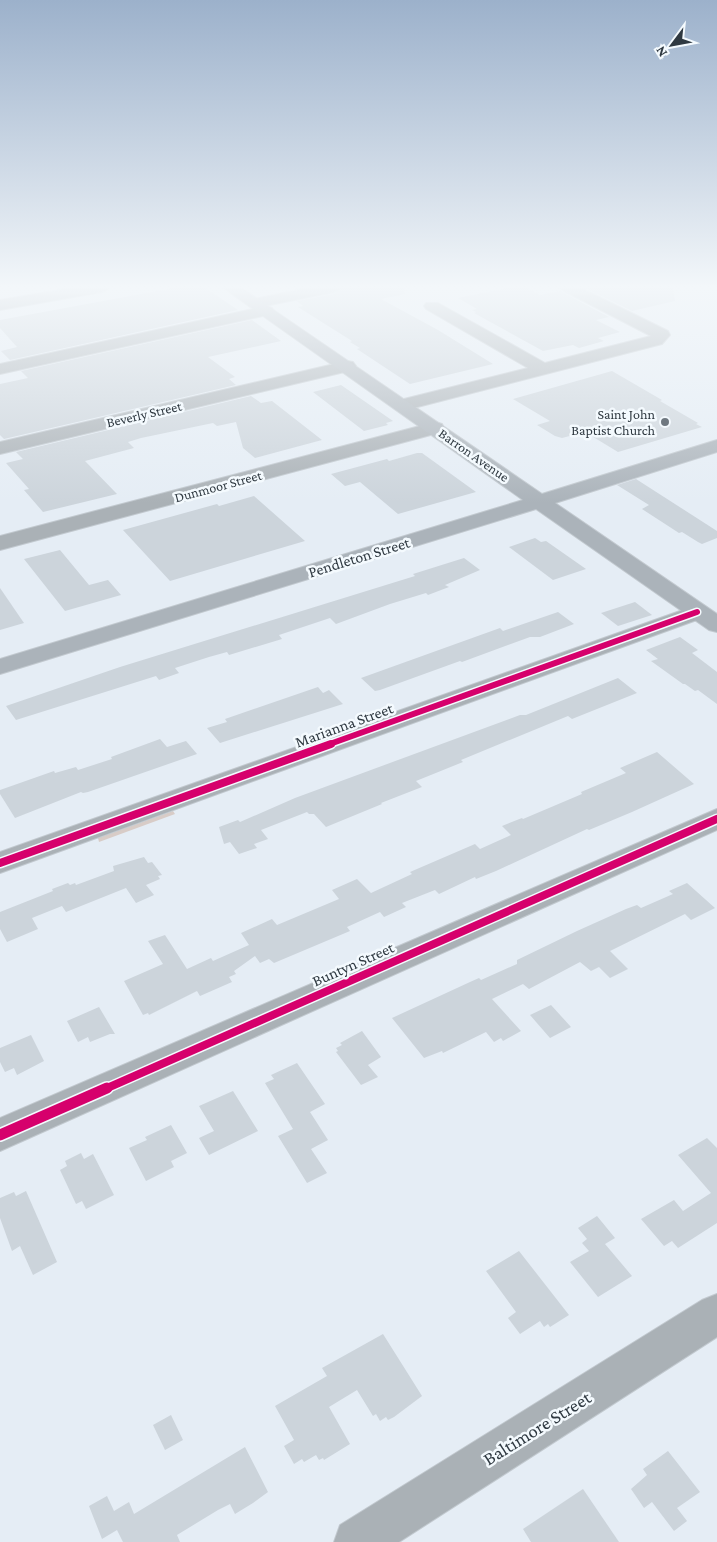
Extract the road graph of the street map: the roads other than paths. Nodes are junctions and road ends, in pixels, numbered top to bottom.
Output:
1 (42, 359) edge
2 (337, 359) edge
3 (525, 359) edge
4 (582, 359) edge
5 (347, 366) junction
6 (0, 369) edge
7 (543, 369) junction
8 (402, 405) junction
9 (435, 428) junction
10 (717, 446) edge
11 (0, 448) edge
12 (541, 501) junction
13 (0, 543) edge
14 (707, 618) edge
15 (0, 666) edge
16 (717, 819) edge
17 (0, 863) edge
18 (0, 1135) edge
19 (717, 1314) edge
20 (357, 1542) edge

1 - 6 street
2 - 5 main road, Barron Avenue
3 - 7 street
4 - 7 street
5 - 8 main road, Barron Avenue
5 - 11 street, Beverly Street
7 - 8 street
8 - 9 main road, Barron Avenue
9 - 12 main road, Barron Avenue
9 - 13 street, Dunmoor Street
10 - 12 main road, Pendleton Street
12 - 14 main road, Barron Avenue
12 - 15 main road, Pendleton Street
14 - 17 street, Marianna Street
16 - 18 street, Buntyn Street
19 - 20 street, Baltimore Street

